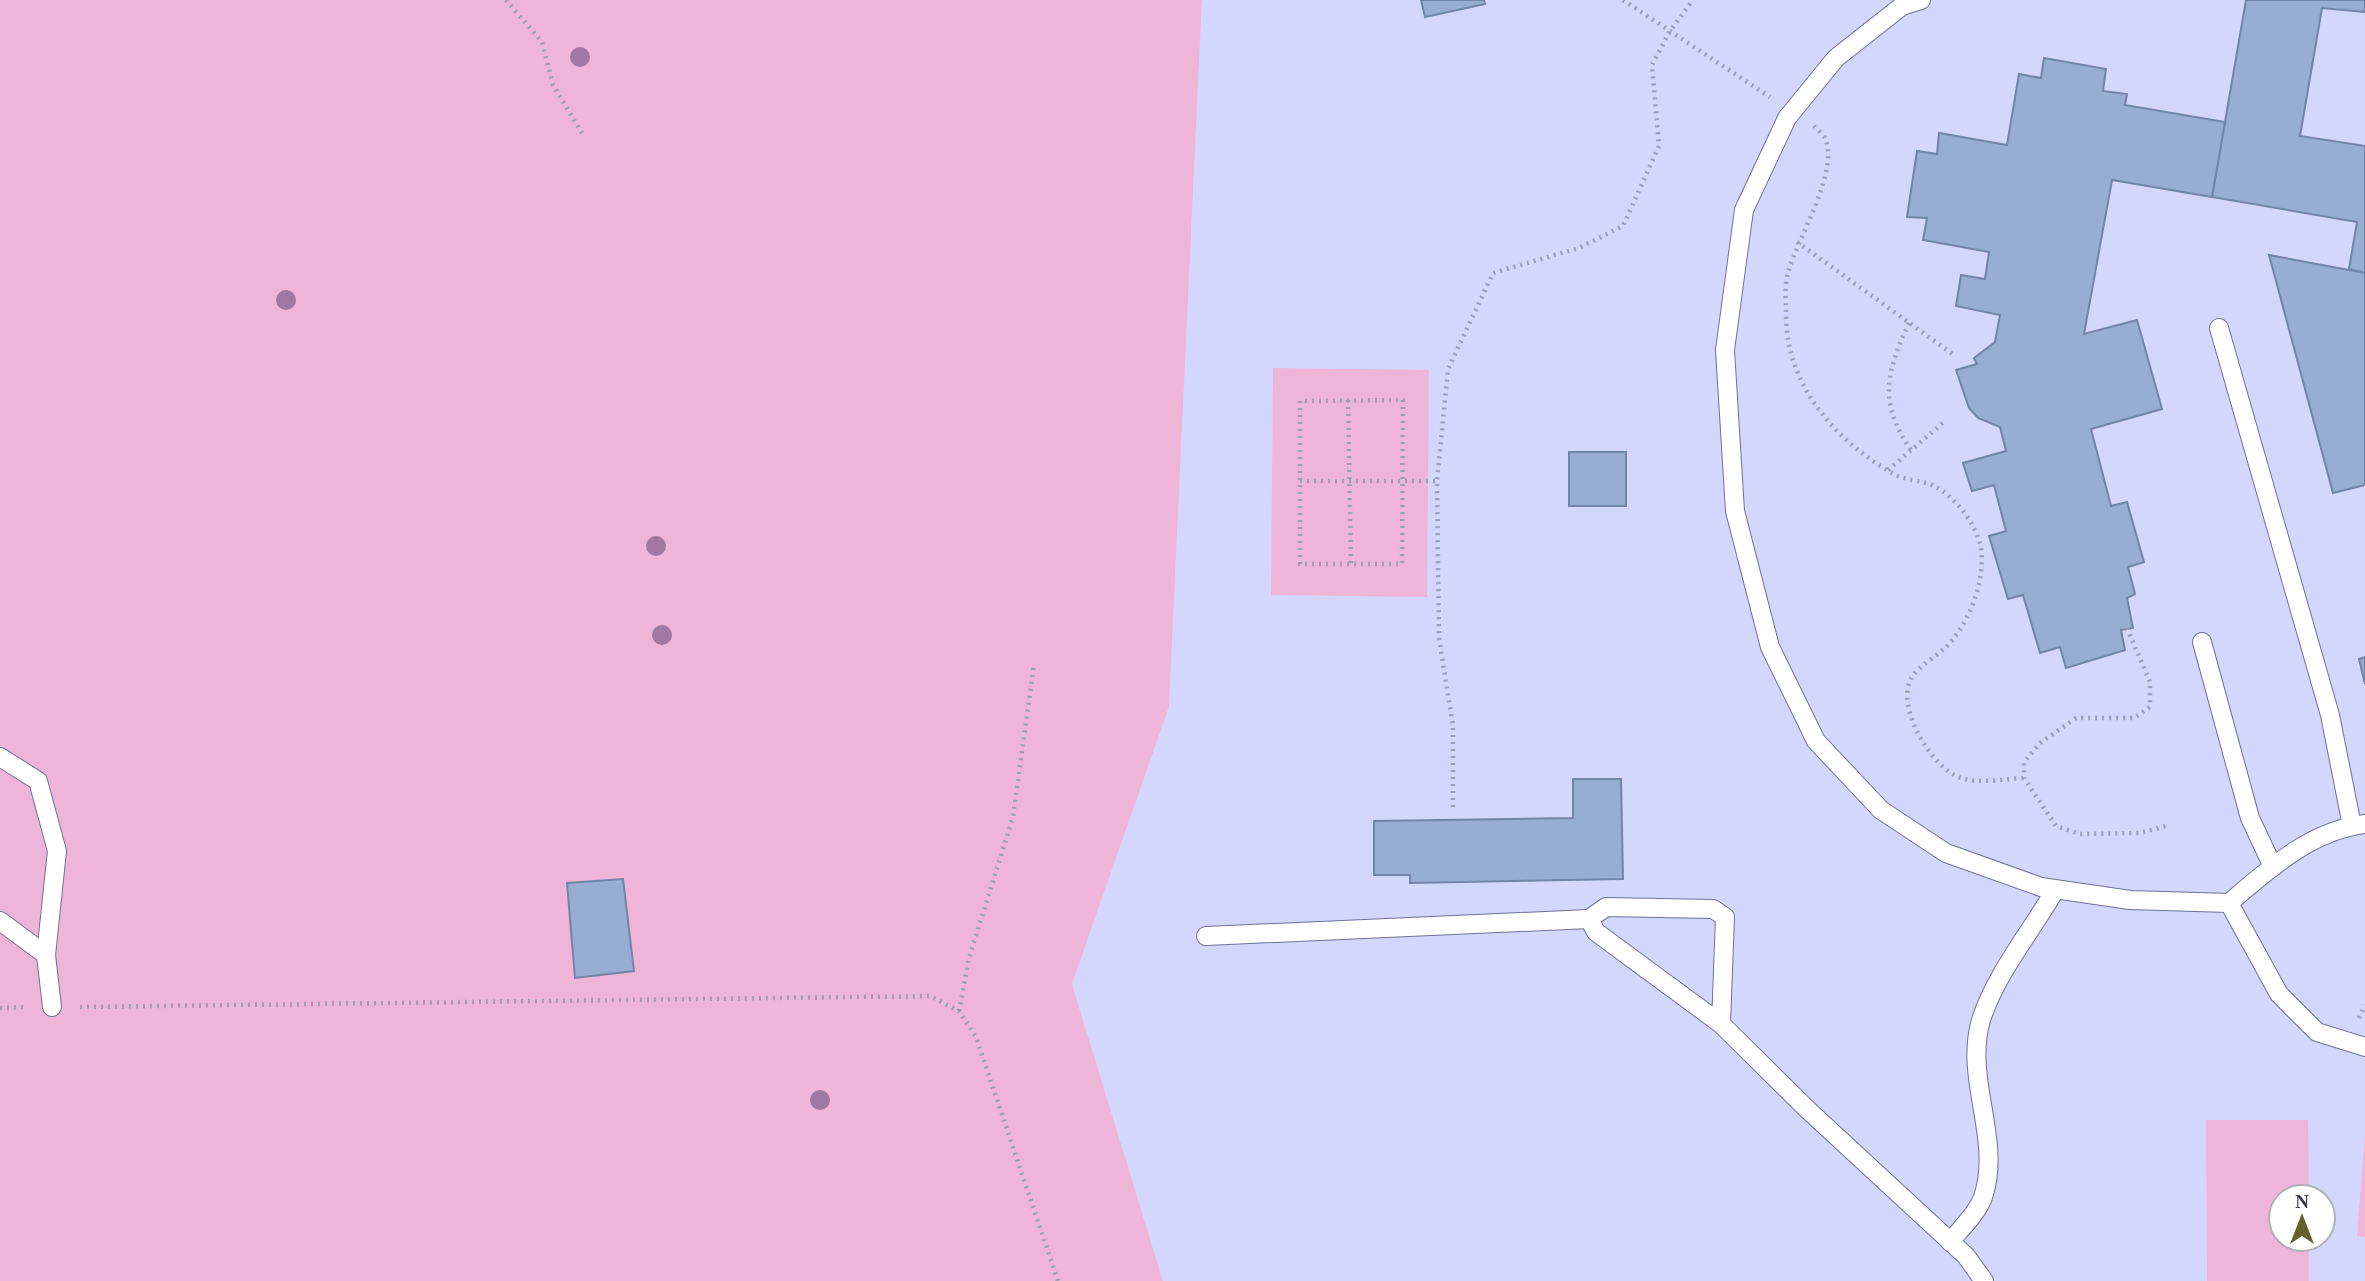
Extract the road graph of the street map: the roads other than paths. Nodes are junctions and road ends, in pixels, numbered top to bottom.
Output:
1 (1921, 0) edge
2 (2219, 328) dead end
3 (2202, 642) dead end
4 (0, 757) edge
5 (2358, 825) edge
6 (2273, 867) junction
7 (2055, 890) junction
8 (2229, 903) junction
9 (1588, 919) junction
10 (0, 921) edge
11 (1206, 936) dead end
12 (46, 955) junction
13 (52, 1007) road end
14 (1721, 1024) junction
15 (2365, 1047) edge
16 (1950, 1242) junction
17 (1984, 1281) edge

1 - 7 lane
2 - 5 lane
3 - 6 lane
4 - 12 lane
5 - 6 lane
6 - 8 lane
7 - 8 lane
7 - 16 lane
8 - 15 lane
9 - 11 lane
9 - 14 lane
9 - 14 lane
10 - 12 lane
12 - 13 lane
14 - 16 lane
16 - 17 lane

